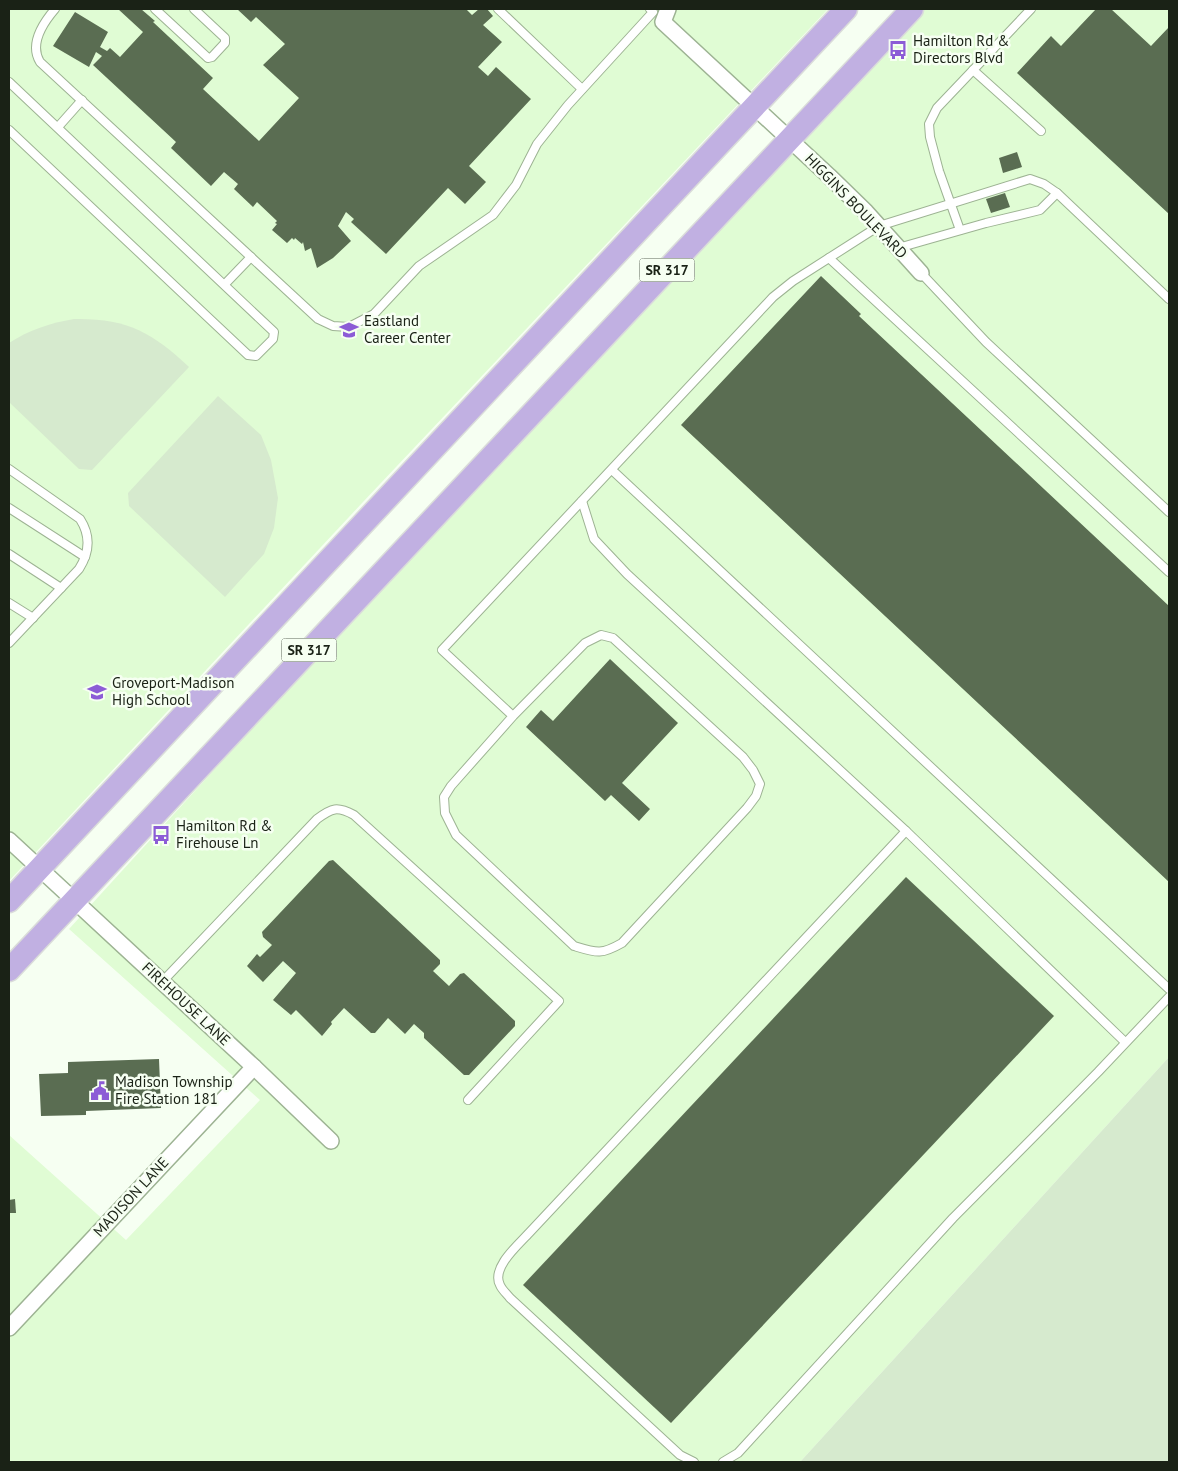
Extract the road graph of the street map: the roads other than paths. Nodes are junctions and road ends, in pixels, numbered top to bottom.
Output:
1 (55, 9) edge
2 (155, 9) edge
3 (194, 9) edge
4 (498, 9) edge
5 (846, 9) edge
6 (912, 9) edge
7 (1031, 9) edge
8 (659, 13) edge
9 (973, 70) junction
10 (9, 82) edge
11 (582, 89) junction
12 (82, 100) junction
13 (754, 106) junction
14 (58, 127) junction
15 (9, 130) edge
16 (1041, 131) dead end
17 (790, 139) junction
18 (1057, 193) junction
19 (951, 204) junction
20 (879, 226) junction
21 (960, 230) junction
22 (898, 248) junction
23 (251, 257) junction
24 (829, 258) junction
25 (921, 273) joint
26 (225, 284) junction
27 (1169, 299) edge
28 (9, 469) edge
29 (612, 470) junction
30 (582, 501) junction
31 (9, 508) edge
32 (1169, 512) edge
33 (9, 554) edge
34 (86, 557) junction
35 (1169, 572) edge
36 (61, 588) junction
37 (9, 603) edge
38 (33, 618) junction
39 (9, 643) edge
40 (513, 716) junction
41 (906, 832) junction
42 (9, 840) edge
43 (40, 868) junction
44 (74, 900) junction
45 (9, 901) edge
46 (9, 970) edge
47 (162, 982) junction
48 (1169, 989) edge
49 (1169, 997) edge
50 (1126, 1042) junction
51 (254, 1067) junction
52 (468, 1100) dead end
53 (330, 1140) dead end
54 (9, 1328) edge
55 (694, 1462) edge
56 (723, 1462) edge

1 - 12 lane
2 - 3 lane
4 - 11 lane
5 - 13 main road, SR 317
6 - 17 main road, SR 317
7 - 9 lane
8 - 11 lane
8 - 13 street, HIGGINS BOULEVARD
9 - 16 lane
9 - 19 lane
10 - 14 lane
11 - 23 lane
12 - 14 lane
12 - 23 lane
13 - 17 street, HIGGINS BOULEVARD
13 - 43 main road, SR 317
14 - 26 lane
15 - 26 lane
17 - 20 street, HIGGINS BOULEVARD
17 - 44 main road, SR 317
18 - 19 lane
18 - 21 lane
18 - 27 lane
19 - 20 lane
19 - 21 lane
20 - 22 street, HIGGINS BOULEVARD
20 - 24 lane
21 - 22 lane
22 - 25 street, HIGGINS BOULEVARD
23 - 26 lane
24 - 29 lane
24 - 35 lane
25 - 32 lane
28 - 34 lane
29 - 30 lane
29 - 48 lane
30 - 40 lane
30 - 41 lane
31 - 34 lane
33 - 36 lane
34 - 36 lane
36 - 38 lane
37 - 38 lane
38 - 39 lane
40 - 40 lane
41 - 50 lane
41 - 55 lane
42 - 43 street, FIREHOUSE LANE
43 - 44 street, FIREHOUSE LANE
43 - 45 main road, SR 317
44 - 46 main road, SR 317
44 - 47 street, FIREHOUSE LANE
47 - 51 street, FIREHOUSE LANE
47 - 52 lane
49 - 50 lane
50 - 56 lane
51 - 53 street, FIREHOUSE LANE
51 - 54 street, MADISON LANE

